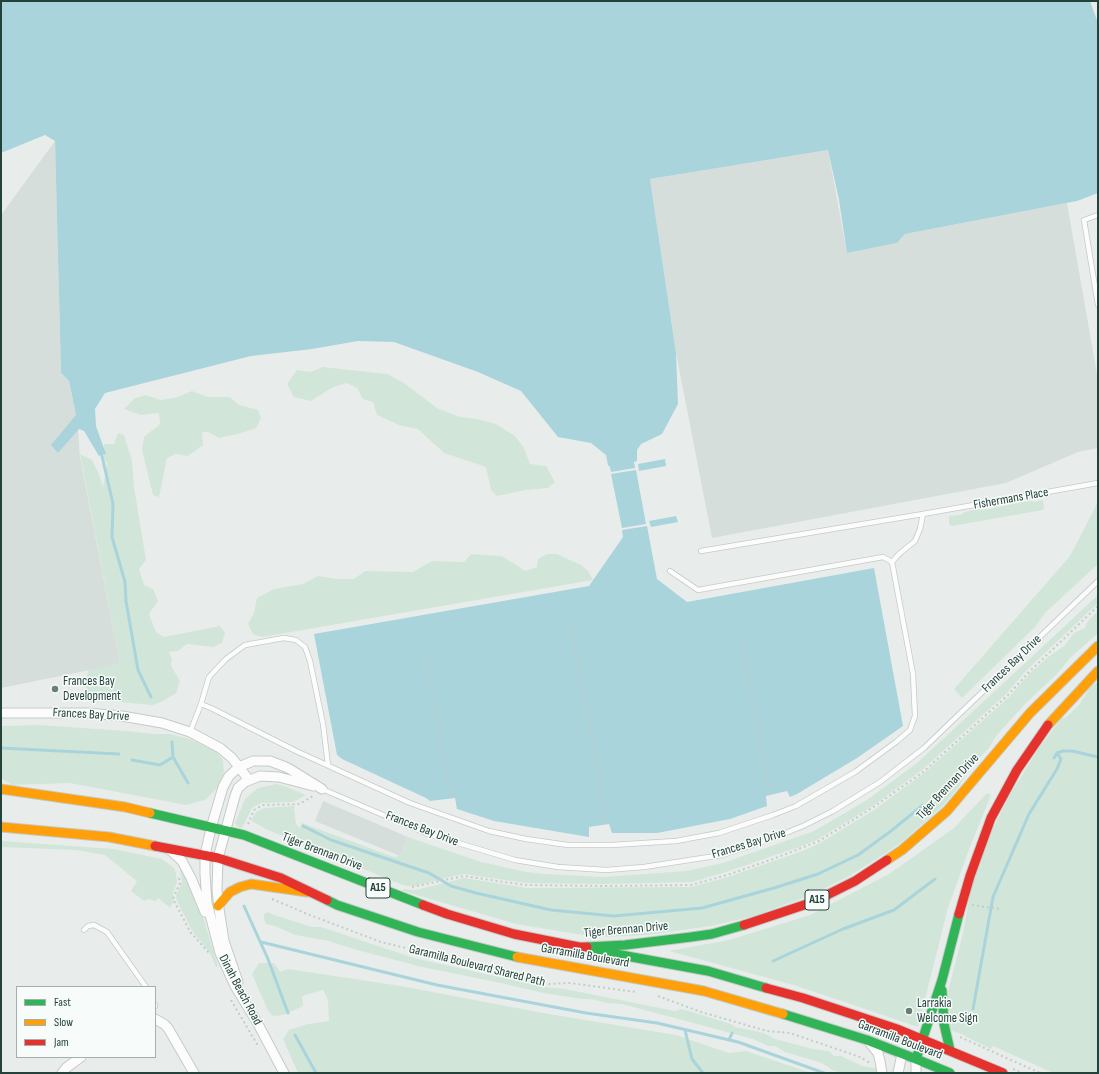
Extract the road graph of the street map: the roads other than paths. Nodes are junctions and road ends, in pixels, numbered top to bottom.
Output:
1 (1098, 215) edge
2 (1098, 305) edge
3 (1098, 483) edge
4 (923, 514) junction
5 (701, 551) dead end
6 (892, 562) junction
7 (670, 571) dead end
8 (1098, 581) edge
9 (1098, 646) edge
10 (1098, 671) edge
11 (201, 704) junction
12 (1, 712) edge
13 (190, 732) junction
14 (328, 765) junction
15 (239, 767) junction
16 (249, 780) junction
17 (1, 789) edge
18 (322, 789) junction
19 (1, 827) edge
20 (211, 828) junction
21 (225, 830) junction
22 (168, 848) junction
23 (206, 855) junction
24 (218, 858) junction
25 (309, 892) junction
26 (218, 906) junction
27 (84, 930) dead end
28 (216, 939) junction
29 (578, 947) junction
30 (942, 980) junction
31 (145, 986) edge
32 (244, 1002) junction
33 (156, 1020) edge
34 (922, 1039) junction
35 (867, 1040) junction
36 (907, 1044) junction
37 (950, 1050) junction
38 (80, 1058) edge
39 (916, 1059) junction
40 (62, 1073) edge
41 (194, 1073) edge
42 (284, 1073) edge
43 (882, 1073) edge
44 (898, 1073) edge
45 (916, 1073) edge
46 (950, 1073) edge
47 (1003, 1073) edge

1 - 2 lane
3 - 4 lane, Fishermans Place
4 - 5 lane, Fishermans Place
4 - 6 lane
6 - 7 lane
6 - 14 lane
8 - 18 lane, Frances Bay Drive
9 - 29 main road, Tiger Brennan Drive / A15
10 - 30 main road
11 - 13 lane
11 - 14 lane
11 - 14 lane
12 - 13 street, Frances Bay Drive
13 - 15 street, Frances Bay Drive
15 - 16 street, Frances Bay Drive
15 - 18 street, Frances Bay Drive
15 - 20 street, Dinah Beach Road
16 - 18 street, Frances Bay Drive
16 - 21 street
17 - 20 main road, Tiger Brennan Drive / A15
19 - 22 main road
20 - 21 main road, Tiger Brennan Drive / A15
20 - 23 street, Dinah Beach Road
21 - 24 street
21 - 29 main road, Tiger Brennan Drive / A15
22 - 23 main road
22 - 28 street
23 - 24 main road
23 - 28 street, Dinah Beach Road
24 - 25 main road, Garramilla Boulevard
24 - 26 street
25 - 26 main road
25 - 35 main road, Garramilla Boulevard
26 - 32 street
27 - 31 lane
28 - 32 street, Dinah Beach Road
29 - 36 main road, Garramilla Boulevard
30 - 34 main road
30 - 37 main road
32 - 42 street, Dinah Beach Road
33 - 41 street
34 - 36 main road, Garramilla Boulevard
34 - 37 main road, Garramilla Boulevard
34 - 39 main road
35 - 36 main road, Garramilla Boulevard
35 - 43 street
36 - 39 main road, Garramilla Boulevard
36 - 44 street
37 - 47 main road, Garramilla Boulevard
38 - 40 street
39 - 45 street
39 - 46 main road, Garramilla Boulevard

